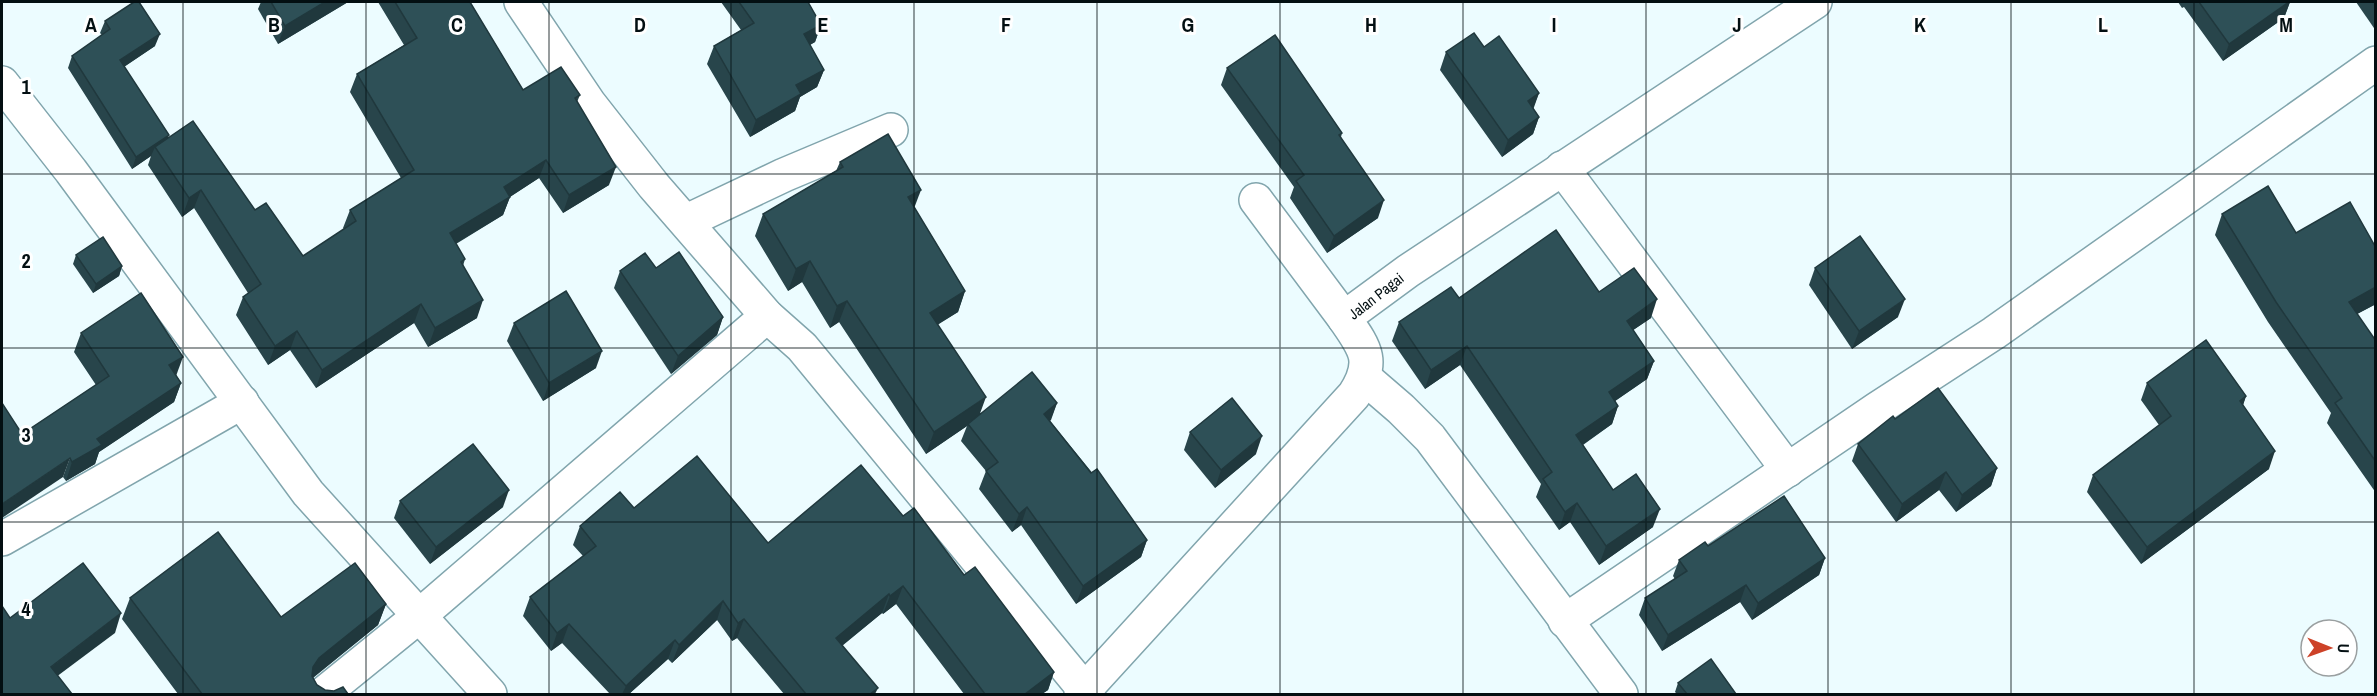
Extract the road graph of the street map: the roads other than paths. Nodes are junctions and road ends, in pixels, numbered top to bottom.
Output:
1 (520, 2) edge
2 (1815, 2) edge
3 (2376, 63) edge
4 (2, 83) edge
5 (891, 130) dead end
6 (1562, 168) junction
7 (1256, 200) dead end
8 (687, 221) junction
9 (767, 316) junction
10 (1344, 318) junction
11 (1365, 378) junction
12 (242, 402) junction
13 (1788, 470) junction
14 (2, 539) edge
15 (417, 617) junction
16 (1565, 621) junction
17 (1085, 693) edge
18 (323, 694) edge
19 (490, 694) edge
20 (1621, 694) edge

1 - 8 street
2 - 6 street, Jalan Pagai
3 - 13 street
4 - 12 street
5 - 8 street
6 - 10 street, Jalan Pagai
6 - 13 street
7 - 10 street
8 - 9 street
9 - 15 street
9 - 17 street
10 - 11 street, Jalan Pagai
11 - 16 street
11 - 17 street
12 - 14 street
12 - 15 street
13 - 16 street
15 - 18 street
15 - 19 street
16 - 20 street

